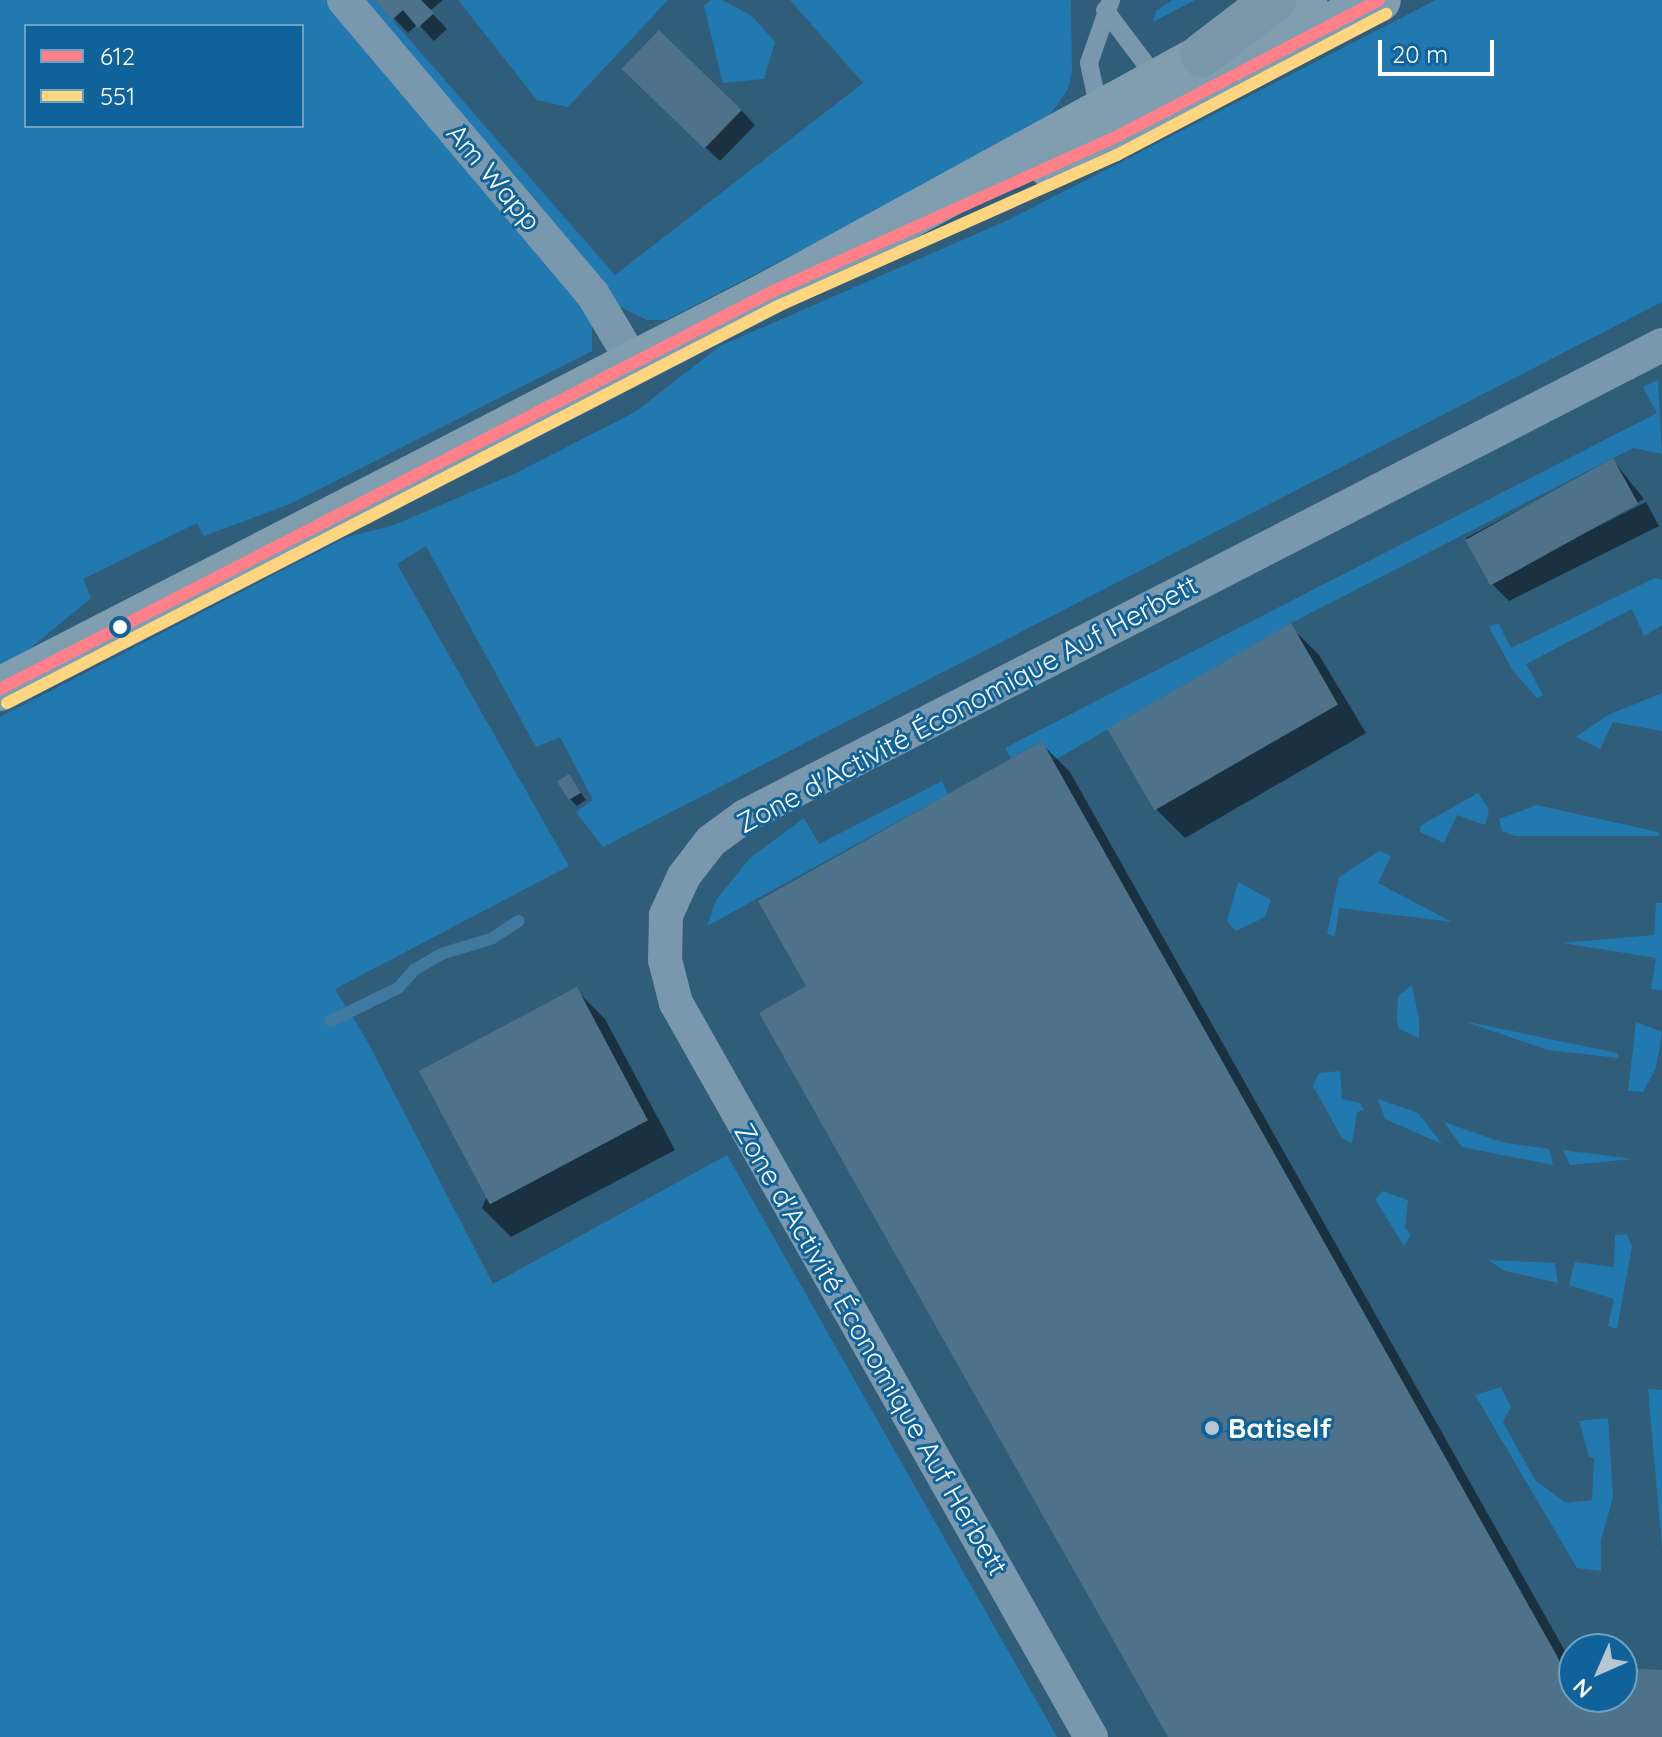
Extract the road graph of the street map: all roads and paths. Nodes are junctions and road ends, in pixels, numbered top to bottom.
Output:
1 (344, 0) edge
2 (1274, 0) edge
3 (1305, 0) edge
4 (1379, 0) edge
5 (1108, 5) edge
6 (1202, 55) junction
7 (1157, 79) junction
8 (1099, 110) junction
9 (771, 292) junction
10 (1662, 345) edge
11 (633, 362) junction
12 (0, 689) edge
13 (1091, 1737) edge

1 - 11 street, Am Wapp
2 - 6 highway
3 - 6 main road
4 - 9 main road
5 - 7 lane
5 - 8 lane
6 - 7 main road
7 - 8 main road
8 - 9 main road
9 - 11 main road
10 - 13 street, Zone d'Activité Économique Auf Herbett
11 - 12 main road

